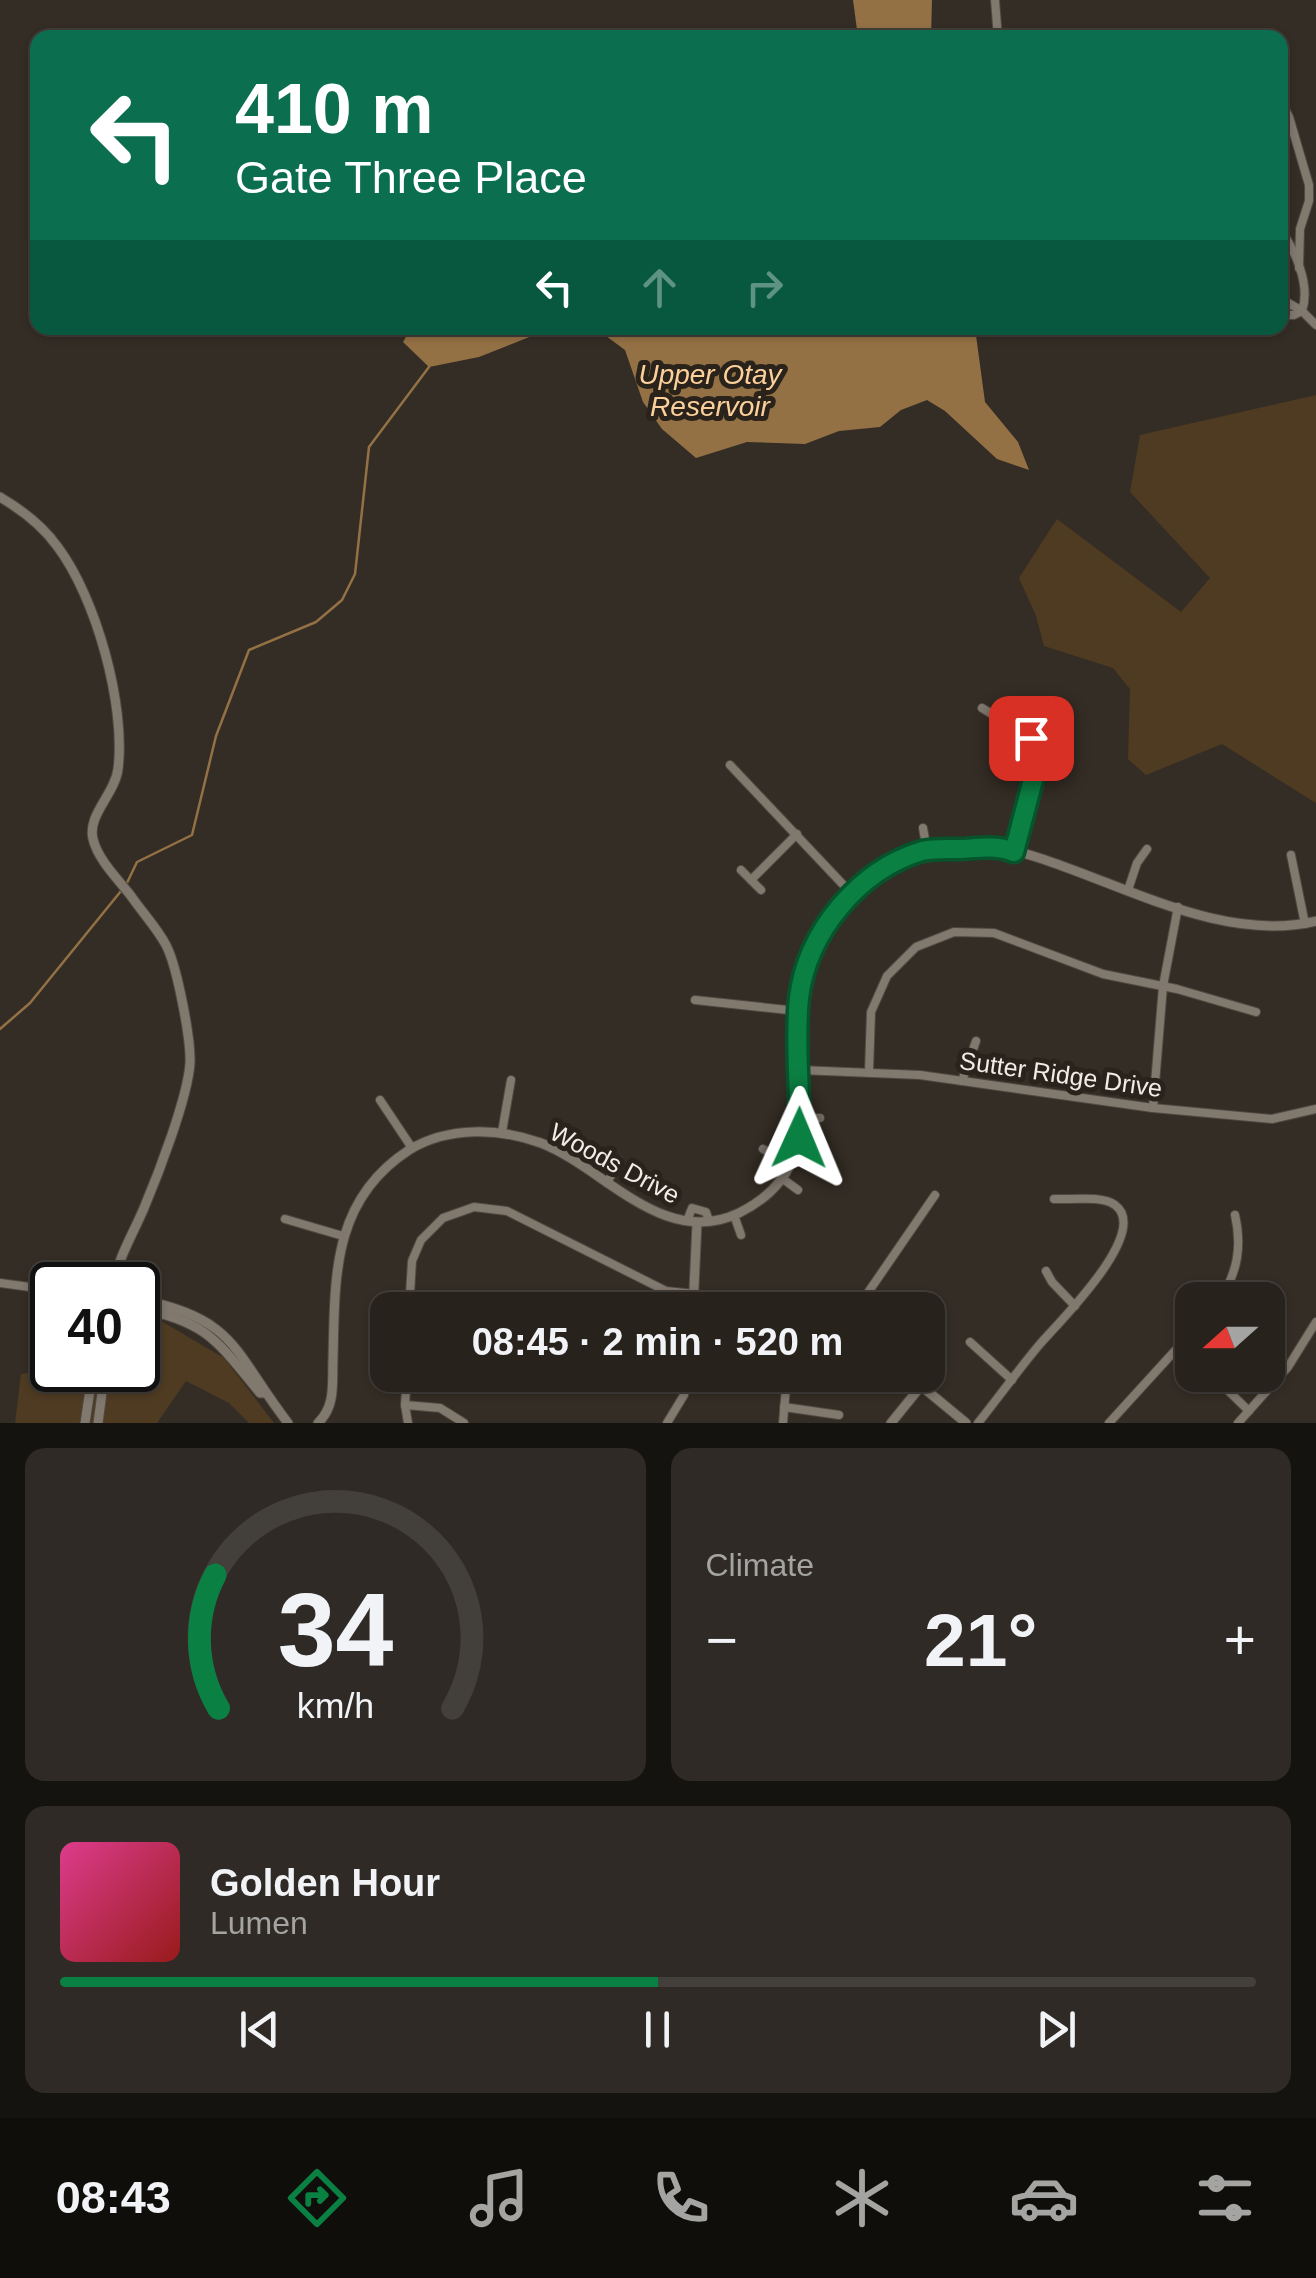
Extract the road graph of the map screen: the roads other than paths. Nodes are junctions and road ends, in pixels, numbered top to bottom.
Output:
1 (996, 0) edge
2 (998, 30) edge
3 (1288, 114) edge
4 (1288, 245) edge
5 (1299, 268) junction
6 (1288, 303) edge
7 (1302, 311) junction
8 (1288, 315) edge
9 (1316, 325) edge
10 (0, 497) edge
11 (982, 708) dead end
12 (730, 765) dead end
13 (922, 828) dead end
14 (798, 834) junction
15 (1146, 849) dead end
16 (927, 850) junction
17 (1014, 852) junction
18 (1290, 855) dead end
19 (742, 870) dead end
20 (751, 880) junction
21 (761, 890) dead end
22 (1128, 890) junction
23 (852, 893) junction
24 (1178, 907) junction
25 (1310, 922) edge
26 (1163, 986) junction
27 (694, 1000) dead end
28 (798, 1011) junction
29 (1256, 1012) dead end
30 (976, 1042) dead end
31 (800, 1070) junction
32 (869, 1071) junction
33 (512, 1080) dead end
34 (962, 1082) junction
35 (380, 1100) dead end
36 (1152, 1108) junction
37 (1316, 1109) edge
38 (800, 1118) junction
39 (820, 1118) dead end
40 (502, 1132) junction
41 (412, 1148) junction
42 (763, 1149) dead end
43 (620, 1160) dead end
44 (792, 1164) junction
45 (782, 1178) junction
46 (608, 1182) junction
47 (798, 1190) dead end
48 (936, 1195) dead end
49 (1054, 1200) dead end
50 (734, 1215) junction
51 (1235, 1215) dead end
52 (285, 1219) dead end
53 (692, 1222) junction
54 (741, 1235) dead end
55 (342, 1236) junction
56 (119, 1262) edge
57 (1046, 1270) dead end
58 (1230, 1282) edge
59 (0, 1284) edge
60 (30, 1287) edge
61 (410, 1292) edge
62 (676, 1292) edge
63 (695, 1292) edge
64 (869, 1292) edge
65 (160, 1304) edge
66 (1075, 1306) junction
67 (160, 1314) edge
68 (1316, 1322) edge
69 (970, 1342) dead end
70 (1175, 1352) edge
71 (1012, 1380) junction
72 (90, 1392) edge
73 (103, 1392) edge
74 (405, 1392) edge
75 (685, 1392) edge
76 (785, 1392) edge
77 (916, 1392) edge
78 (928, 1392) edge
79 (1229, 1392) edge
80 (265, 1393) junction
81 (404, 1405) junction
82 (784, 1407) junction
83 (1248, 1411) junction
84 (839, 1414) dead end
85 (85, 1423) edge
86 (98, 1423) edge
87 (288, 1423) edge
88 (318, 1423) edge
89 (408, 1423) edge
90 (464, 1423) edge
91 (667, 1423) edge
92 (784, 1423) edge
93 (891, 1423) edge
94 (966, 1423) edge
95 (978, 1423) edge
96 (1110, 1423) edge
97 (1238, 1423) edge

1 - 2 street
3 - 5 street
4 - 5 street
5 - 7 street
6 - 7 street
7 - 8 street
7 - 9 street
10 - 56 street
11 - 17 street
12 - 14 street
13 - 16 street
14 - 20 street
14 - 23 street
15 - 22 street
16 - 17 street, Woods Drive
16 - 23 street, Woods Drive
17 - 22 street, Woods Drive
18 - 25 street
19 - 20 street
20 - 21 street
22 - 24 street, Woods Drive
23 - 28 street, Woods Drive
24 - 25 street, Woods Drive
24 - 26 street
26 - 29 street
26 - 32 street
26 - 36 street
27 - 28 street
28 - 31 street, Woods Drive
30 - 34 street
31 - 32 street, Sutter Ridge Drive
31 - 38 street, Woods Drive
32 - 34 street, Sutter Ridge Drive
33 - 40 street
34 - 36 street, Sutter Ridge Drive
35 - 41 street
36 - 37 street, Sutter Ridge Drive
38 - 39 street
38 - 44 street, Woods Drive
40 - 41 street, Woods Drive
40 - 46 street, Woods Drive
41 - 55 street, Woods Drive
42 - 44 street
43 - 46 street
44 - 45 street, Woods Drive
45 - 47 street
45 - 50 street, Woods Drive
46 - 53 street, Woods Drive
48 - 64 street
49 - 66 street
50 - 53 street, Woods Drive
50 - 54 street
51 - 58 street
52 - 55 street
53 - 63 street
55 - 88 street, Woods Drive
57 - 66 street
59 - 60 street
61 - 62 street
65 - 80 street
66 - 71 street
67 - 80 street
68 - 83 street
69 - 71 street
70 - 96 street
71 - 95 street
72 - 85 street
73 - 86 street
74 - 81 street
75 - 91 street
76 - 82 street
77 - 93 street
78 - 94 street
79 - 83 street
80 - 87 street
81 - 89 street
81 - 90 street
82 - 84 street
82 - 92 street
83 - 97 street

